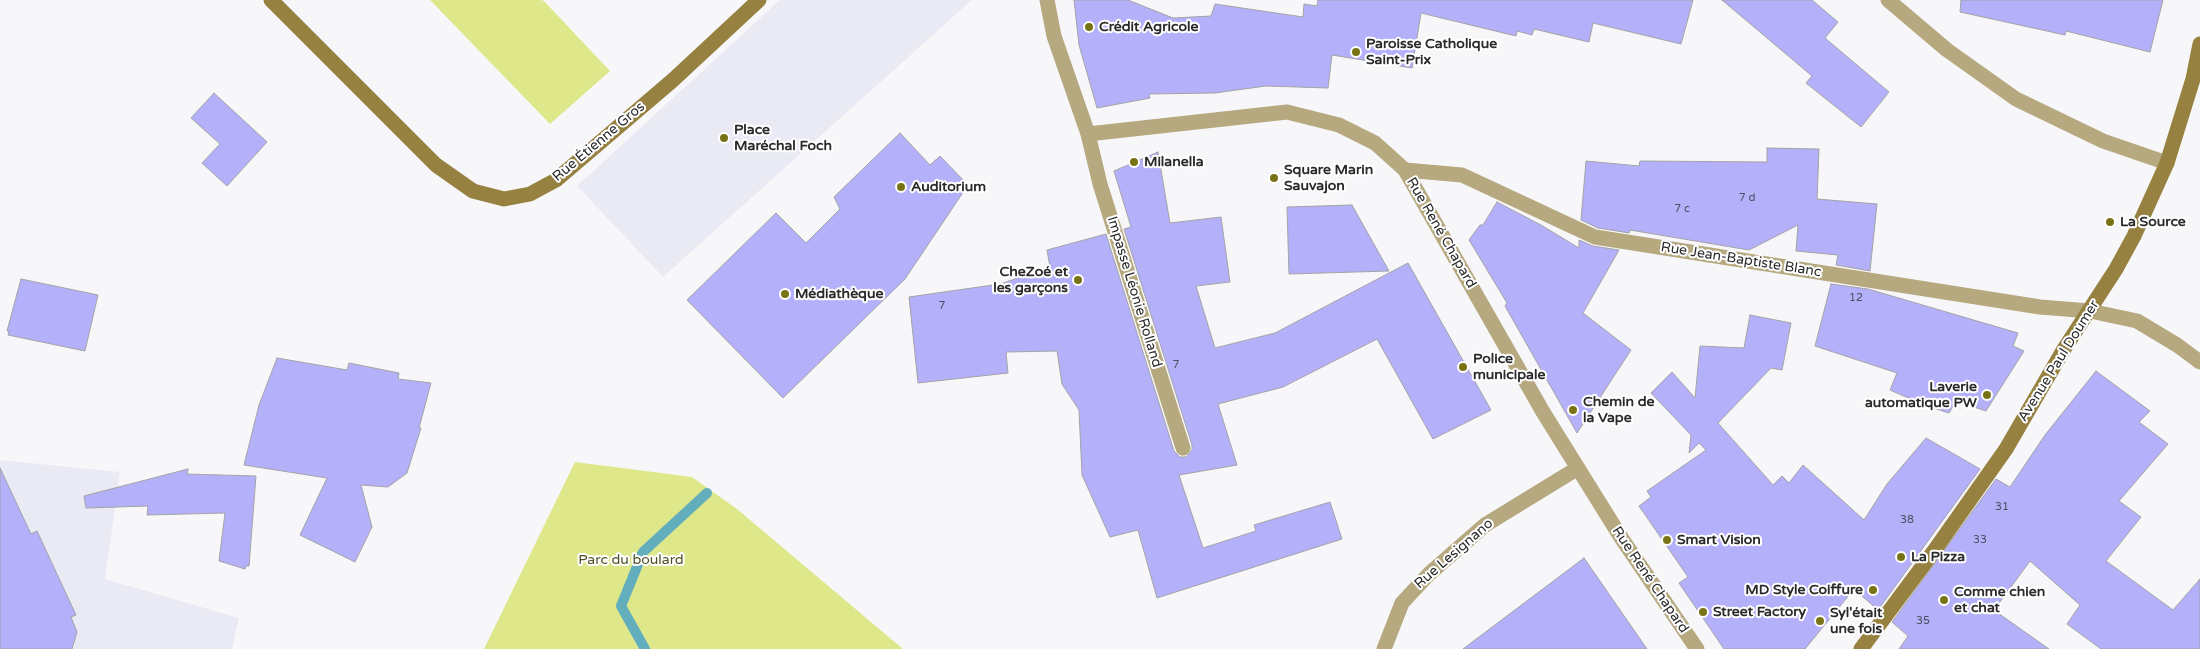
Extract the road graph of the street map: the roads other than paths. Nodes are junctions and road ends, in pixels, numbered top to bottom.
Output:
1 (271, 0) edge
2 (759, 0) edge
3 (1047, 0) edge
4 (1888, 0) edge
5 (2200, 44) edge
6 (1088, 134) junction
7 (2167, 163) junction
8 (1405, 170) junction
9 (2090, 311) junction
10 (2200, 362) edge
11 (1183, 448) dead end
12 (1578, 468) junction
13 (1384, 649) edge
14 (1697, 649) edge
15 (1861, 649) edge

1 - 2 main road, Rue Étienne Gros
3 - 6 street
4 - 7 street
5 - 7 main road, Avenue Paul Doumer
6 - 8 street, Rue René Chapard
6 - 11 street, Impasse Léonie Rolland
7 - 9 main road, Avenue Paul Doumer
8 - 9 street, Rue Jean-Baptiste Blanc
8 - 12 street, Rue René Chapard
9 - 10 street, Rue Jean-Baptiste Blanc
9 - 15 main road, Avenue Paul Doumer
12 - 13 street, Rue Lesignano
12 - 14 street, Rue René Chapard

